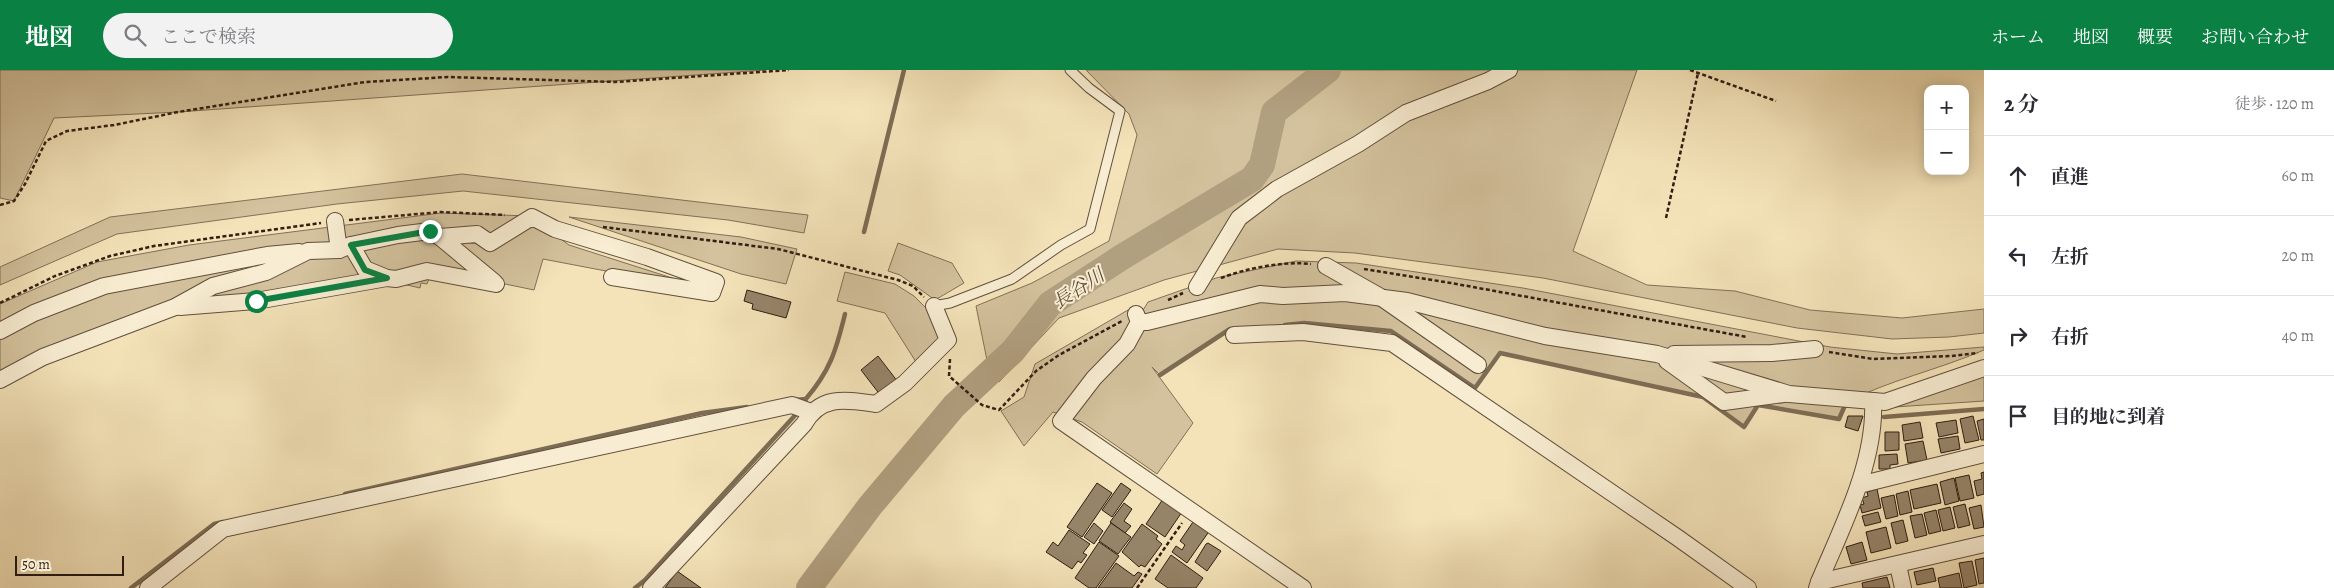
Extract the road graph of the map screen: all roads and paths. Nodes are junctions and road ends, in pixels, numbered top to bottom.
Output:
1 (789, 70) edge
2 (1070, 70) edge
3 (1508, 70) edge
4 (1690, 70) edge
5 (1698, 73) junction
6 (1776, 101) dead end
7 (0, 205) edge
8 (1666, 218) dead end
9 (335, 221) dead end
10 (440, 237) junction
11 (345, 247) junction
12 (308, 251) junction
13 (1326, 266) dead end
14 (612, 277) dead end
15 (387, 278) junction
16 (1197, 287) dead end
17 (1379, 296) junction
18 (934, 306) joint
19 (175, 307) junction
20 (0, 331) edge
21 (1234, 335) dead end
22 (948, 340) junction
23 (1814, 349) dead end
24 (1657, 354) junction
25 (1478, 365) dead end
26 (1984, 368) edge
27 (0, 380) edge
28 (1789, 394) junction
29 (1874, 401) junction
30 (982, 405) dead end
31 (811, 412) junction
32 (1984, 454) edge
33 (1859, 485) junction
34 (1190, 511) junction
35 (1984, 544) edge
36 (1898, 565) junction
37 (1818, 585) edge
38 (148, 588) edge
39 (651, 588) edge
40 (1137, 588) edge
41 (1303, 588) edge
42 (1748, 588) edge
43 (1903, 588) edge

1 - 7 path
2 - 18 lane
3 - 16 street
4 - 5 path
5 - 6 path
5 - 8 path
9 - 11 street
10 - 11 street
10 - 14 street
10 - 15 street
11 - 12 street
11 - 15 street
12 - 19 street
12 - 20 street
13 - 17 street
15 - 19 street
17 - 24 street
17 - 25 street
17 - 34 street
18 - 22 street
19 - 27 street
21 - 42 street
22 - 30 path
22 - 31 street
23 - 24 street
24 - 28 street
24 - 28 street
26 - 29 street
28 - 29 street
29 - 33 street
31 - 38 street
31 - 39 street
32 - 33 street
33 - 37 street
34 - 40 path
34 - 41 street
35 - 36 street
36 - 37 street
36 - 43 street

